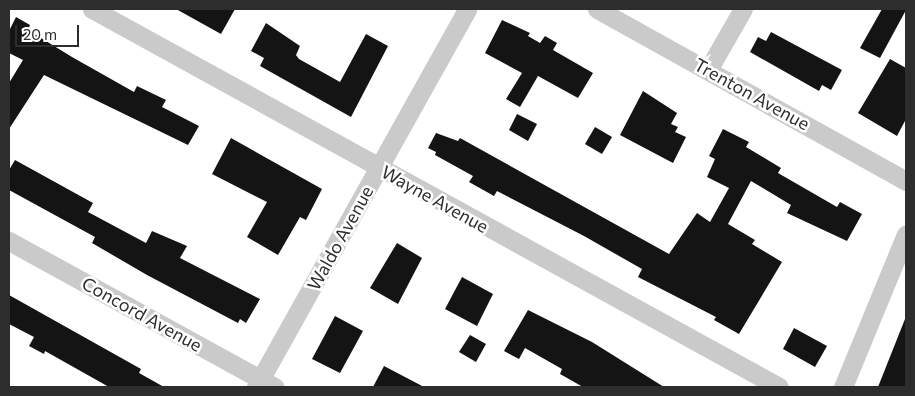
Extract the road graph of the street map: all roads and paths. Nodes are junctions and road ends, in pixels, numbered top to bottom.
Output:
1 (92, 9) edge
2 (467, 9) edge
3 (597, 9) edge
4 (743, 9) edge
5 (708, 70) junction
6 (380, 168) junction
7 (906, 181) edge
8 (906, 234) edge
9 (9, 241) edge
10 (264, 385) edge
11 (779, 387) edge
12 (843, 387) edge

1 - 6 street, Wayne Avenue
2 - 6 street, Waldo Avenue
3 - 5 street, Trenton Avenue
4 - 5 street
5 - 7 street, Trenton Avenue
6 - 10 street, Waldo Avenue
6 - 11 street, Wayne Avenue
8 - 12 street
9 - 10 street, Concord Avenue

